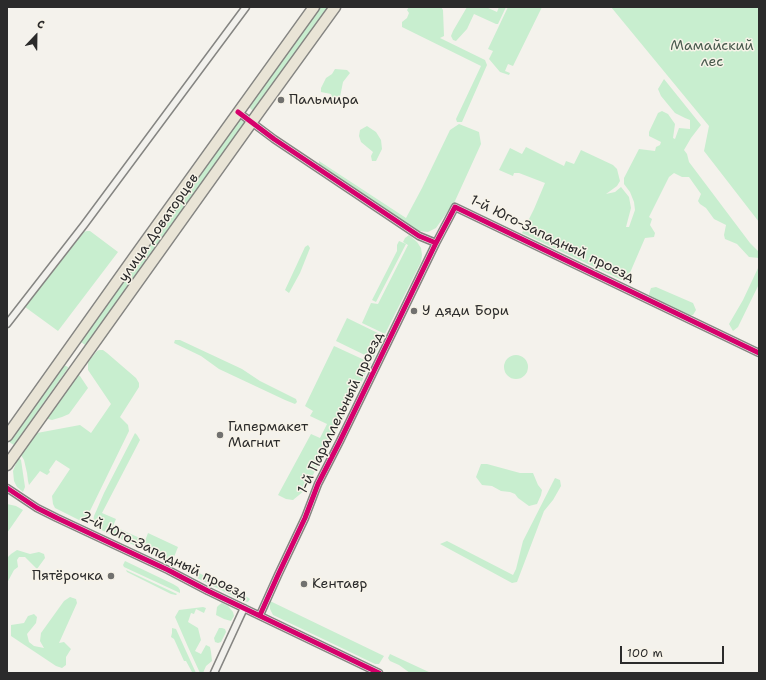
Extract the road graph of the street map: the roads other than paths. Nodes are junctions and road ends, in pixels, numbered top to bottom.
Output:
1 (246, 7) edge
2 (314, 7) edge
3 (335, 7) edge
4 (238, 112) junction
5 (251, 122) junction
6 (436, 243) junction
7 (7, 324) edge
8 (759, 353) edge
9 (7, 436) edge
10 (7, 465) edge
11 (7, 488) edge
12 (244, 608) junction
13 (260, 615) junction
14 (214, 673) edge
15 (379, 673) edge

1 - 7 street
2 - 4 main road, улица Доваторцев
3 - 5 main road, улица Доваторцев
4 - 5 street
4 - 9 main road, улица Доваторцев
5 - 6 street
5 - 10 main road, улица Доваторцев
6 - 8 street, 1-й Юго-Западный проезд
6 - 13 street, 1-й Параллельный проезд
11 - 12 street, 2-й Юго-Западный проезд
12 - 13 street, 2-й Юго-Западный проезд
12 - 14 street
13 - 15 street, 2-й Юго-Западный проезд

